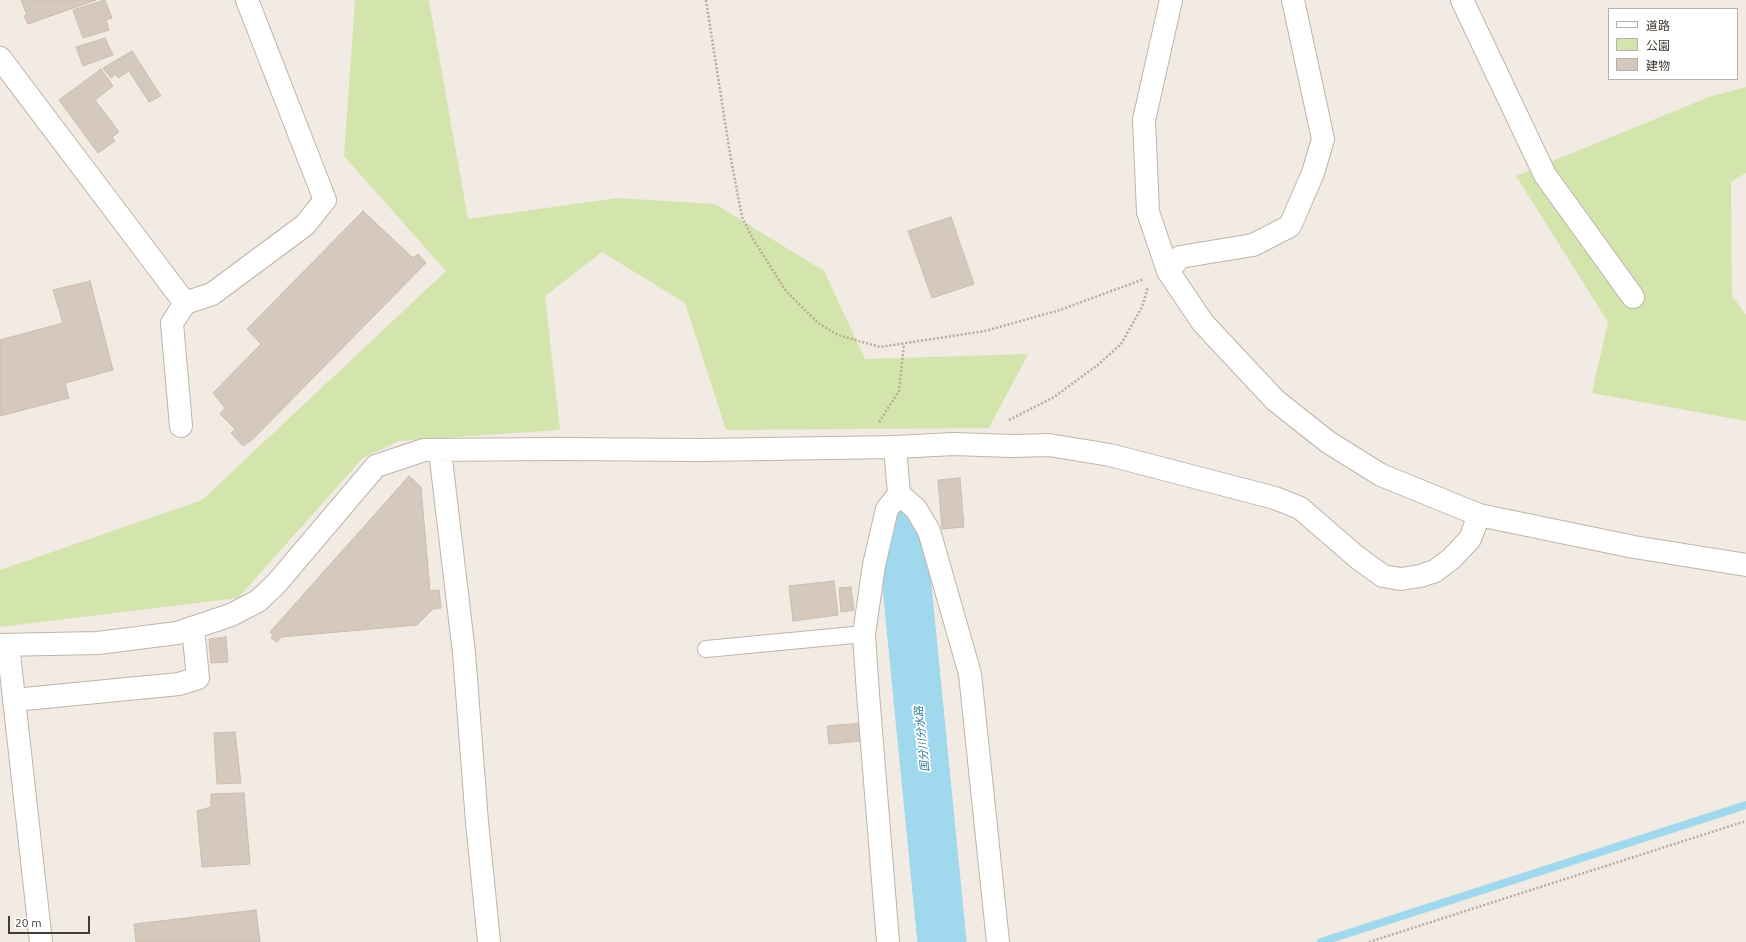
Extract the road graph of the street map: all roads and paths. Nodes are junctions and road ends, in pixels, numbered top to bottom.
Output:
1 (247, 0) edge
2 (706, 0) edge
3 (1171, 0) edge
4 (1293, 0) edge
5 (1462, 0) edge
6 (0, 58) edge
7 (1159, 274) junction
8 (1633, 298) dead end
9 (185, 303) junction
10 (904, 344) junction
11 (1006, 421) dead end
12 (181, 426) dead end
13 (863, 446) junction
14 (895, 447) junction
15 (440, 451) junction
16 (899, 494) junction
17 (1479, 515) junction
18 (1746, 565) edge
19 (193, 628) junction
20 (864, 634) junction
21 (4, 645) edge
22 (706, 649) dead end
23 (14, 700) junction
24 (1746, 821) edge
25 (41, 942) edge
26 (489, 942) edge
27 (888, 942) edge
28 (998, 942) edge
29 (1369, 942) edge

1 - 9 street
2 - 10 path
3 - 7 street
4 - 7 street
5 - 8 street
6 - 9 street
7 - 10 path
7 - 11 path
7 - 17 street
9 - 12 street
10 - 13 path
13 - 14 street
13 - 15 street
14 - 16 street
14 - 17 street
15 - 19 street
15 - 26 street
16 - 20 street
16 - 28 street
17 - 18 street
19 - 21 street
19 - 23 street
20 - 22 lane
20 - 27 street
21 - 23 street
23 - 25 street
24 - 29 path

